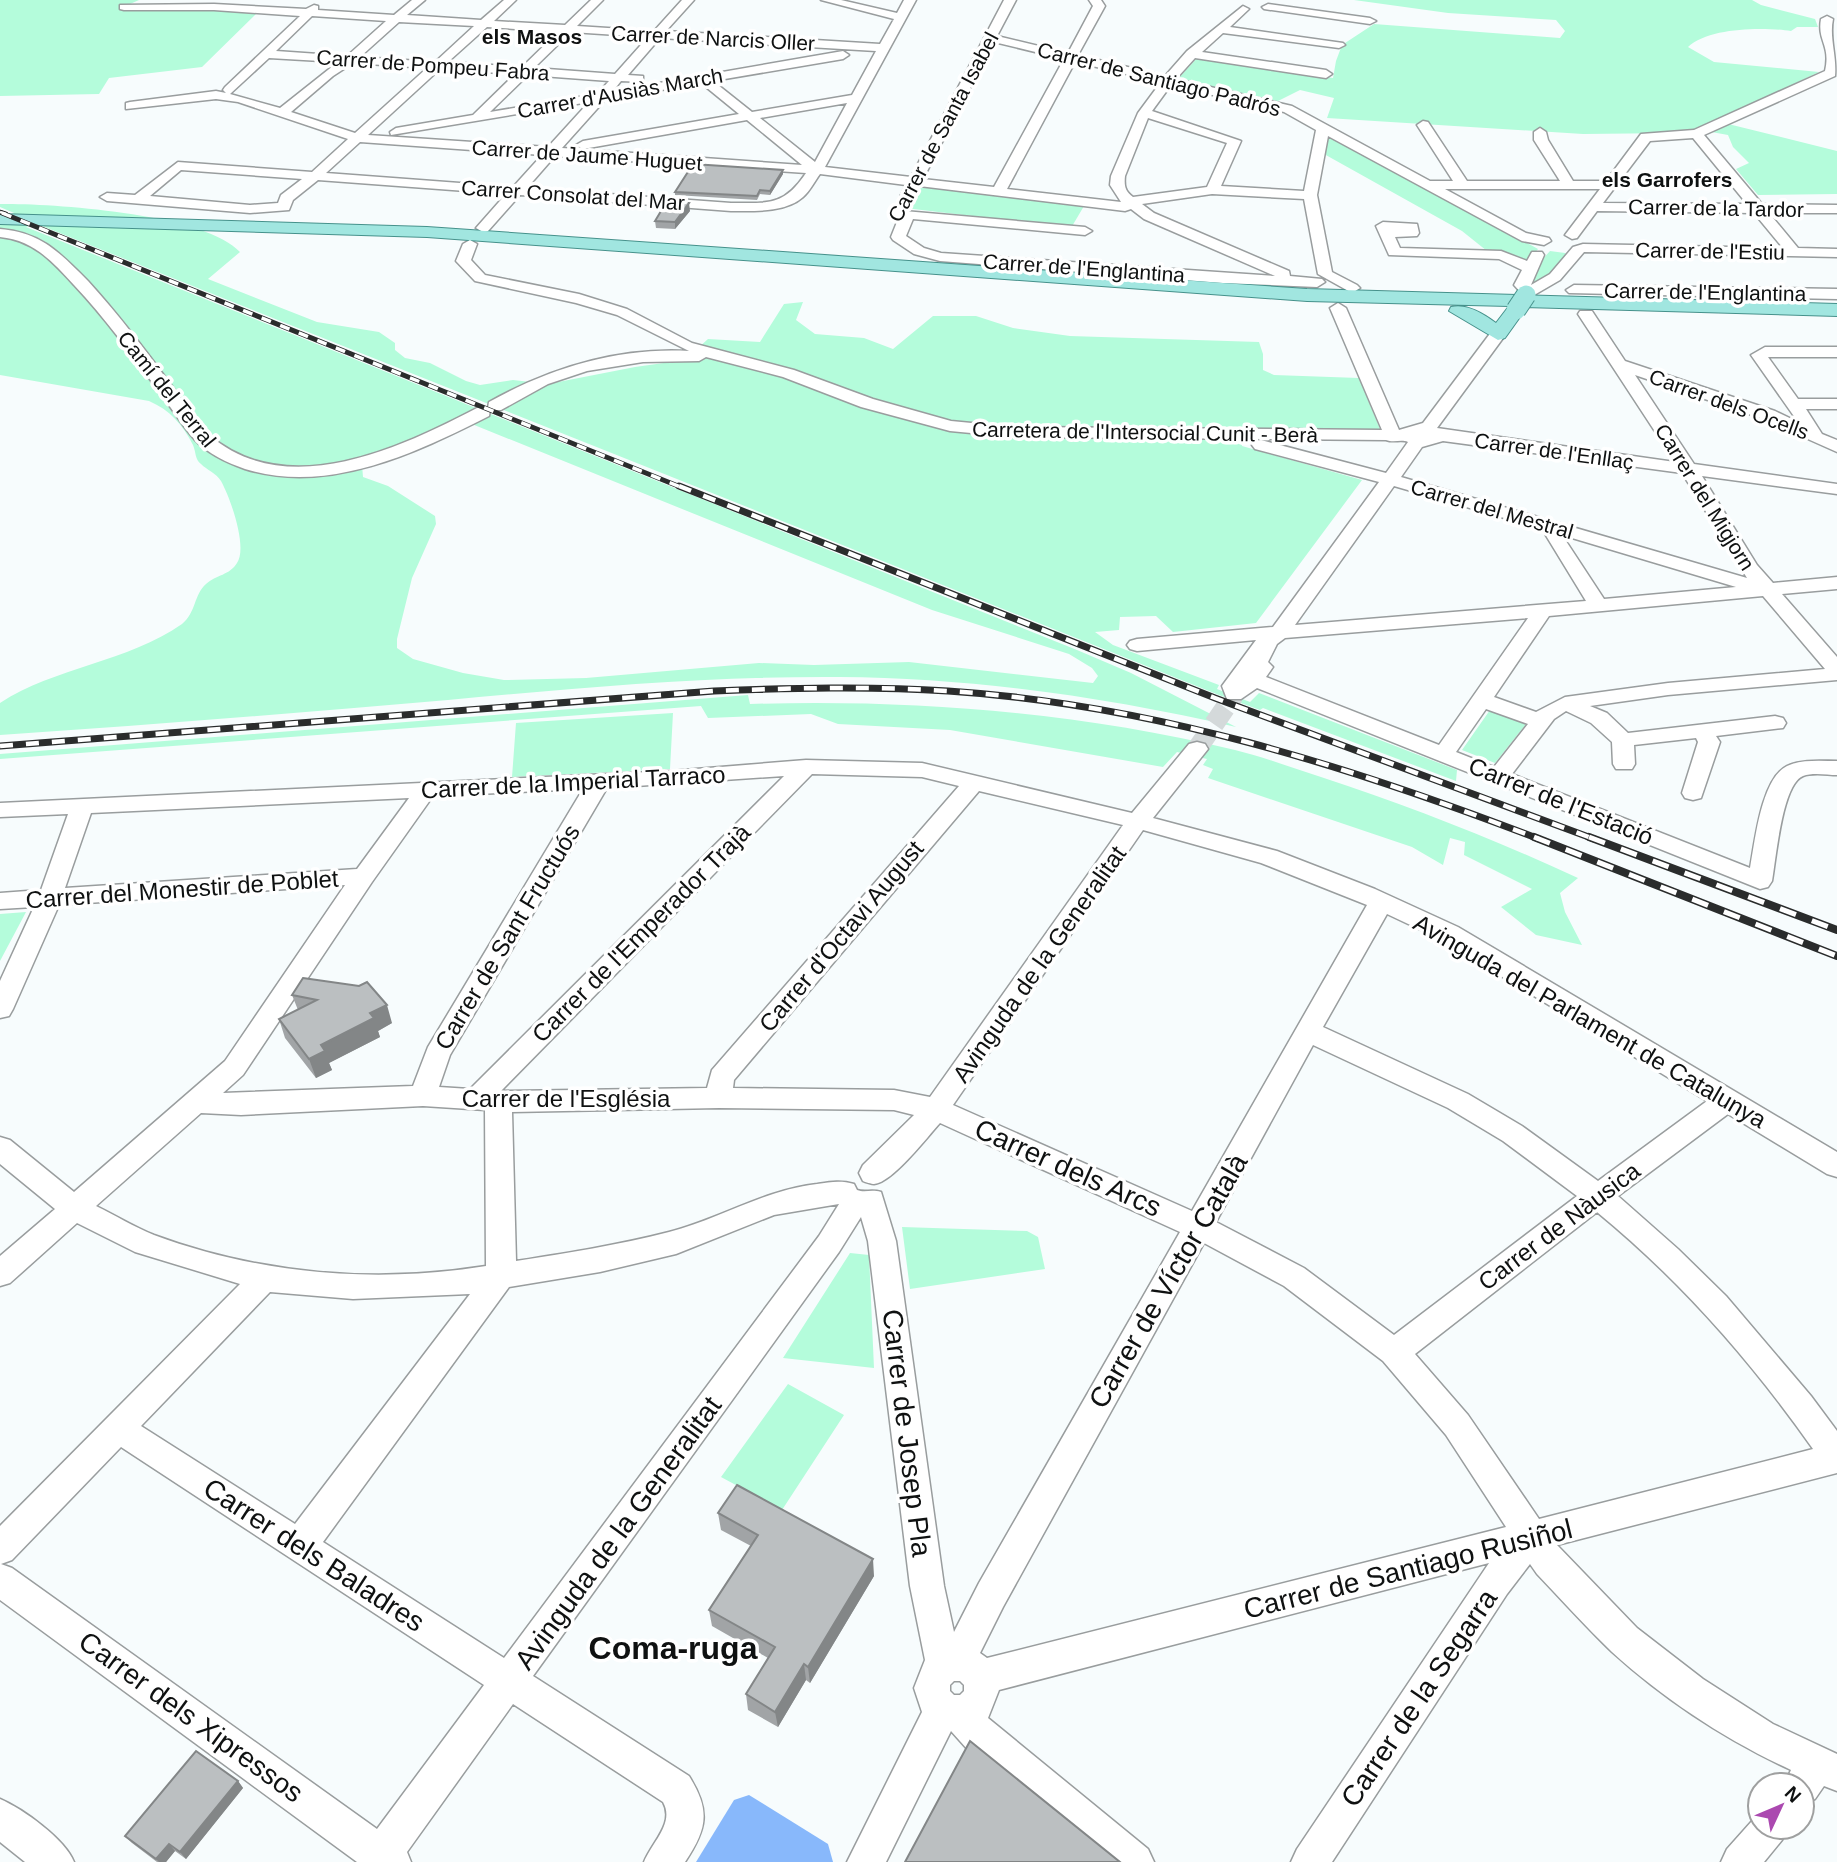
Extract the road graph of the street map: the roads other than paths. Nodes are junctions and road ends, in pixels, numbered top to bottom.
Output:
1 (227, 0) edge
2 (323, 0) edge
3 (419, 0) edge
4 (510, 0) edge
5 (597, 0) edge
6 (688, 0) edge
7 (827, 0) edge
8 (910, 0) edge
9 (1010, 0) edge
10 (1096, 0) edge
11 (1264, 3) edge
12 (1240, 5) edge
13 (124, 7) dead end
14 (214, 7) junction
15 (308, 13) junction
16 (900, 16) junction
17 (397, 19) junction
18 (1827, 19) dead end
19 (1370, 21) dead end
20 (484, 25) junction
21 (567, 29) junction
22 (1222, 29) junction
23 (657, 34) junction
24 (990, 38) junction
25 (1339, 45) dead end
26 (883, 48) junction
27 (269, 54) junction
28 (1191, 54) junction
29 (1073, 58) junction
30 (351, 60) junction
31 (439, 65) junction
32 (525, 71) junction
33 (1325, 74) dead end
34 (616, 77) junction
35 (703, 79) junction
36 (682, 81) junction
37 (1170, 81) junction
38 (229, 90) junction
39 (599, 95) junction
40 (199, 97) junction
41 (855, 98) junction
42 (240, 99) junction
43 (130, 106) dead end
44 (282, 113) junction
45 (1144, 113) junction
46 (747, 116) junction
47 (477, 118) junction
48 (1423, 125) dead end
49 (1323, 129) junction
50 (1540, 132) dead end
51 (1696, 134) junction
52 (357, 138) junction
53 (587, 145) junction
54 (552, 150) junction
55 (573, 154) junction
56 (825, 154) junction
57 (800, 157) junction
58 (817, 170) junction
59 (314, 177) junction
60 (915, 182) junction
61 (1117, 182) junction
62 (1428, 185) junction
63 (1463, 185) junction
64 (1569, 185) junction
65 (1610, 185) junction
66 (1212, 190) junction
67 (515, 191) junction
68 (998, 192) junction
69 (1310, 195) junction
70 (107, 197) dead end
71 (138, 200) junction
72 (1129, 204) junction
73 (1096, 205) junction
74 (1595, 207) junction
75 (1757, 209) junction
76 (1837, 209) edge
77 (287, 211) junction
78 (903, 213) junction
79 (0, 219) edge
80 (971, 219) junction
81 (265, 227) junction
82 (483, 228) dead end
83 (372, 230) junction
84 (0, 233) edge
85 (1387, 233) dead end
86 (1572, 235) junction
87 (470, 244) dead end
88 (1546, 244) junction
89 (957, 246) junction
90 (901, 248) junction
91 (1581, 249) junction
92 (1071, 252) junction
93 (1234, 253) junction
94 (1795, 253) junction
95 (1837, 253) edge
96 (874, 265) junction
97 (1531, 268) junction
98 (975, 272) junction
99 (1555, 277) junction
100 (1230, 280) junction
101 (1316, 281) junction
102 (1579, 292) junction
103 (1837, 296) edge
104 (1521, 303) junction
105 (1338, 308) junction
106 (1837, 310) edge
107 (1458, 312) junction
108 (1544, 313) junction
109 (1586, 314) junction
110 (1837, 319) edge
111 (1499, 332) junction
112 (680, 347) junction
113 (1837, 352) edge
114 (1620, 365) junction
115 (1837, 404) edge
116 (1795, 408) junction
117 (1769, 415) junction
118 (1217, 434) junction
119 (1271, 435) junction
120 (1417, 435) junction
121 (1818, 438) junction
122 (1837, 447) edge
123 (1289, 452) junction
124 (1689, 470) junction
125 (1391, 480) junction
126 (1837, 489) edge
127 (1550, 526) junction
128 (1837, 583) edge
129 (1765, 590) junction
130 (1598, 605) junction
131 (1543, 611) junction
132 (1272, 637) junction
133 (1137, 645) dead end
134 (1837, 672) edge
135 (1482, 700) junction
136 (1595, 709) junction
137 (1541, 721) junction
138 (1776, 723) dead end
139 (1702, 730) junction
140 (1623, 740) junction
141 (1197, 749) tunnel mouth
142 (1444, 754) junction
143 (1624, 764) dead end
144 (806, 767) junction
145 (1837, 768) edge
146 (1499, 776) junction
147 (975, 781) junction
148 (599, 782) junction
149 (426, 790) junction
150 (1693, 793) dead end
151 (82, 806) junction
152 (0, 810) edge
153 (1139, 822) junction
154 (364, 876) junction
155 (50, 898) junction
156 (0, 901) edge
157 (1383, 902) junction
158 (0, 1009) edge
159 (1309, 1032) junction
160 (423, 1096) junction
161 (719, 1098) junction
162 (487, 1099) junction
163 (1726, 1101) junction
164 (196, 1102) junction
165 (936, 1109) junction
166 (0, 1148) edge
167 (1837, 1166) edge
168 (861, 1191) junction
169 (1598, 1196) junction
170 (74, 1208) junction
171 (1198, 1228) junction
172 (0, 1274) edge
173 (500, 1276) junction
174 (264, 1279) junction
175 (1394, 1352) junction
176 (118, 1428) junction
177 (1837, 1458) edge
178 (1530, 1537) junction
179 (300, 1545) junction
180 (0, 1549) edge
181 (0, 1580) edge
182 (960, 1669) junction
183 (511, 1681) junction
184 (951, 1711) junction
185 (1819, 1775) edge
186 (0, 1818) edge
187 (1757, 1841) edge
188 (383, 1859) edge
189 (55, 1862) edge
190 (663, 1862) edge
191 (866, 1862) edge
192 (1135, 1862) edge
193 (1310, 1862) edge
194 (1740, 1862) edge

1 - 14 street
2 - 15 street
3 - 17 street
4 - 20 street
5 - 21 street
6 - 23 street
7 - 16 street
8 - 16 street, Carrer Consolat del Mar
9 - 24 street, Carrer de Santa Isabel
10 - 29 street
11 - 12 street
11 - 19 street
12 - 22 street
13 - 14 street, Carrer de Narcis Oller
14 - 15 street, Carrer de Narcis Oller
15 - 17 street, Carrer de Narcis Oller
15 - 27 street
16 - 26 street, Carrer Consolat del Mar
17 - 20 street, Carrer de Narcis Oller
17 - 30 street
18 - 51 street
20 - 21 street, Carrer de Narcis Oller
20 - 31 street
21 - 23 street, Carrer de Narcis Oller
21 - 32 street
22 - 25 street
22 - 28 street
23 - 26 street, Carrer de Narcis Oller
23 - 34 street
24 - 29 street, Carrer de Santiago Padrós
24 - 60 street, Carrer de Santa Isabel
26 - 35 street, Carrer d'Ausiàs March
26 - 41 street, Carrer Consolat del Mar
27 - 30 street, Carrer de Pompeu Fabra
27 - 38 street
28 - 33 street
28 - 37 street
29 - 37 street, Carrer de Santiago Padrós
29 - 68 street
30 - 31 street, Carrer de Pompeu Fabra
30 - 44 street
31 - 32 street, Carrer de Pompeu Fabra
31 - 52 street
32 - 34 street, Carrer de Pompeu Fabra
32 - 47 street
34 - 36 street, Carrer de Pompeu Fabra
34 - 39 street
35 - 36 street, Carrer d'Ausiàs March
35 - 46 street
36 - 39 street, Carrer d'Ausiàs March
37 - 45 street
37 - 49 street, Carrer de Santiago Padrós
38 - 40 street
38 - 42 street
39 - 47 street, Carrer d'Ausiàs March
39 - 54 street
40 - 42 street
40 - 43 street
41 - 46 street
41 - 56 street, Carrer Consolat del Mar
42 - 44 street
44 - 52 street
45 - 61 street
45 - 66 street
46 - 53 street
46 - 57 street
47 - 52 street, Carrer d'Ausiàs March
48 - 63 street
49 - 62 street, Carrer de Santiago Padrós
49 - 69 street
50 - 64 street
51 - 65 street
51 - 75 street
52 - 54 street, Carrer de Jaume Huguet
52 - 59 street
53 - 54 street
53 - 55 street
54 - 55 street, Carrer de Jaume Huguet
54 - 67 street
55 - 58 street, Carrer de Jaume Huguet
56 - 57 street
56 - 58 street, Carrer Consolat del Mar
57 - 58 street
58 - 60 street, Carrer de Jaume Huguet
58 - 67 street, Carrer Consolat del Mar
59 - 67 street, Carrer Consolat del Mar
59 - 71 street, Carrer Consolat del Mar
59 - 77 street
60 - 68 street, Carrer de Jaume Huguet
60 - 78 street, Carrer de Santa Isabel
61 - 72 street
61 - 73 street
62 - 63 street
62 - 88 street, Carrer de l'Estiu
63 - 64 street
64 - 65 street
65 - 74 street
66 - 69 street, Carrer de Jaume Huguet
66 - 72 street, Carrer de Jaume Huguet
67 - 82 street
68 - 73 street, Carrer de Jaume Huguet
69 - 101 street
70 - 71 street
71 - 77 street
72 - 73 street, Carrer de Jaume Huguet
72 - 93 street
73 - 92 street
74 - 75 street, Carrer de la Tardor
74 - 86 street
75 - 76 street, Carrer de la Tardor
75 - 94 street
77 - 81 main road
77 - 83 main road
78 - 80 street
78 - 89 street, Carrer de l'Englantina
78 - 90 street, Carrer de Santa Isabel
79 - 81 main road
80 - 89 street
80 - 92 street
81 - 83 main road
83 - 96 main road
84 - 112 street, Camí del Terral
85 - 97 street
86 - 88 street
86 - 91 street
87 - 112 street, Carretera de l'Intersocial Cunit - Berà
88 - 91 street, Carrer de l'Estiu
88 - 97 street
89 - 92 street, Carrer de l'Englantina
90 - 96 street, Carrer de Santa Isabel
90 - 98 street, Carrer de Santa Isabel
91 - 94 street, Carrer de l'Estiu
91 - 99 street
92 - 98 main road
92 - 100 main road
92 - 106 main road
93 - 100 street
93 - 101 street
94 - 95 street, Carrer de l'Estiu
96 - 98 main road
97 - 104 street
98 - 105 main road
99 - 102 street, Carrer de l'Englantina
99 - 104 street
100 - 101 main road
101 - 104 main road
102 - 103 main road
102 - 104 main road
104 - 107 main road
104 - 108 main road
104 - 111 main road
105 - 107 main road
105 - 120 street
107 - 111 main road
108 - 109 main road
108 - 111 main road
109 - 110 main road
109 - 114 street, Carrer del Migjorn
111 - 120 street
112 - 118 street, Carretera de l'Intersocial Cunit - Berà
113 - 116 street
114 - 117 street, Carrer dels Ocells
114 - 124 street, Carrer del Migjorn
115 - 116 street
116 - 117 street
116 - 121 street
117 - 121 street, Carrer dels Ocells
118 - 119 street, Carretera de l'Intersocial Cunit - Berà
118 - 123 street, Carrer del Mestral
119 - 120 street, Carretera de l'Intersocial Cunit - Berà
119 - 123 street
120 - 124 street, Carrer de l'Enllaç
120 - 125 street
121 - 122 street, Carrer dels Ocells
123 - 125 street, Carrer del Mestral
124 - 126 street, Carrer de l'Enllaç
124 - 129 street, Carrer del Migjorn
125 - 127 street, Carrer del Mestral
125 - 132 street
127 - 129 street, Carrer del Mestral
127 - 130 street
128 - 129 street
129 - 130 street
129 - 134 street, Carrer del Migjorn
130 - 131 street
131 - 132 street
131 - 135 street
132 - 133 street
132 - 142 street, Carrer de l'Estació
134 - 136 street
135 - 137 street
135 - 142 street
136 - 137 street
136 - 140 street
137 - 146 street
138 - 139 street
139 - 140 street
139 - 150 street
140 - 143 street
141 - 153 street, Avinguda de la Generalitat
142 - 146 street, Carrer de l'Estació
144 - 147 street, Carrer de la Imperial Tarraco
144 - 148 street, Carrer de la Imperial Tarraco
144 - 162 street, Carrer de l'Emperador Trajà
145 - 146 street, Carrer de l'Estació
147 - 153 street, Carrer de la Imperial Tarraco
147 - 161 street, Carrer d'Octavi August
148 - 149 street, Carrer de la Imperial Tarraco
148 - 160 street, Carrer de Sant Fructuós
149 - 151 street, Carrer de la Imperial Tarraco
149 - 154 street
151 - 152 street, Carrer de la Imperial Tarraco
151 - 155 street
153 - 157 street, Avinguda del Parlament de Catalunya
153 - 165 street, Avinguda de la Generalitat
154 - 155 street, Carrer del Monestir de Poblet
154 - 164 street
155 - 156 street, Carrer del Monestir de Poblet
155 - 158 street
157 - 159 street, Carrer de Víctor Català
157 - 163 street, Avinguda del Parlament de Catalunya
159 - 169 street
159 - 171 street, Carrer de Víctor Català
160 - 162 street, Carrer de l'Església
160 - 164 street, Carrer de l'Església
161 - 162 street, Carrer de l'Església
161 - 165 street, Carrer de l'Església
162 - 173 street
163 - 167 street, Avinguda del Parlament de Catalunya
163 - 169 street, Carrer de Nàusica
164 - 170 street
165 - 168 street, Avinguda de la Generalitat
165 - 171 street, Carrer dels Arcs
166 - 170 street
168 - 173 street
168 - 182 street, Carrer de Josep Pla
168 - 183 street, Avinguda de la Generalitat
169 - 175 street, Carrer de Nàusica
169 - 177 street
170 - 172 street
170 - 174 street
171 - 175 street, Carrer dels Arcs
171 - 182 street, Carrer de Víctor Català
173 - 174 street
173 - 179 street
174 - 176 street
175 - 178 street, Carrer dels Arcs
176 - 179 street, Carrer dels Baladres
176 - 180 street
177 - 178 street, Carrer de Santiago Rusiñol
178 - 182 street, Carrer de Santiago Rusiñol
178 - 185 street, Carrer dels Arcs
178 - 193 street, Carrer de la Segarra
179 - 183 street, Carrer dels Baladres
181 - 188 street, Carrer dels Xipressos
182 - 184 street, Carrer de Víctor Català
183 - 188 street, Avinguda de la Generalitat
183 - 190 street, Carrer dels Baladres
184 - 191 street
184 - 192 street
186 - 189 street
187 - 194 street

